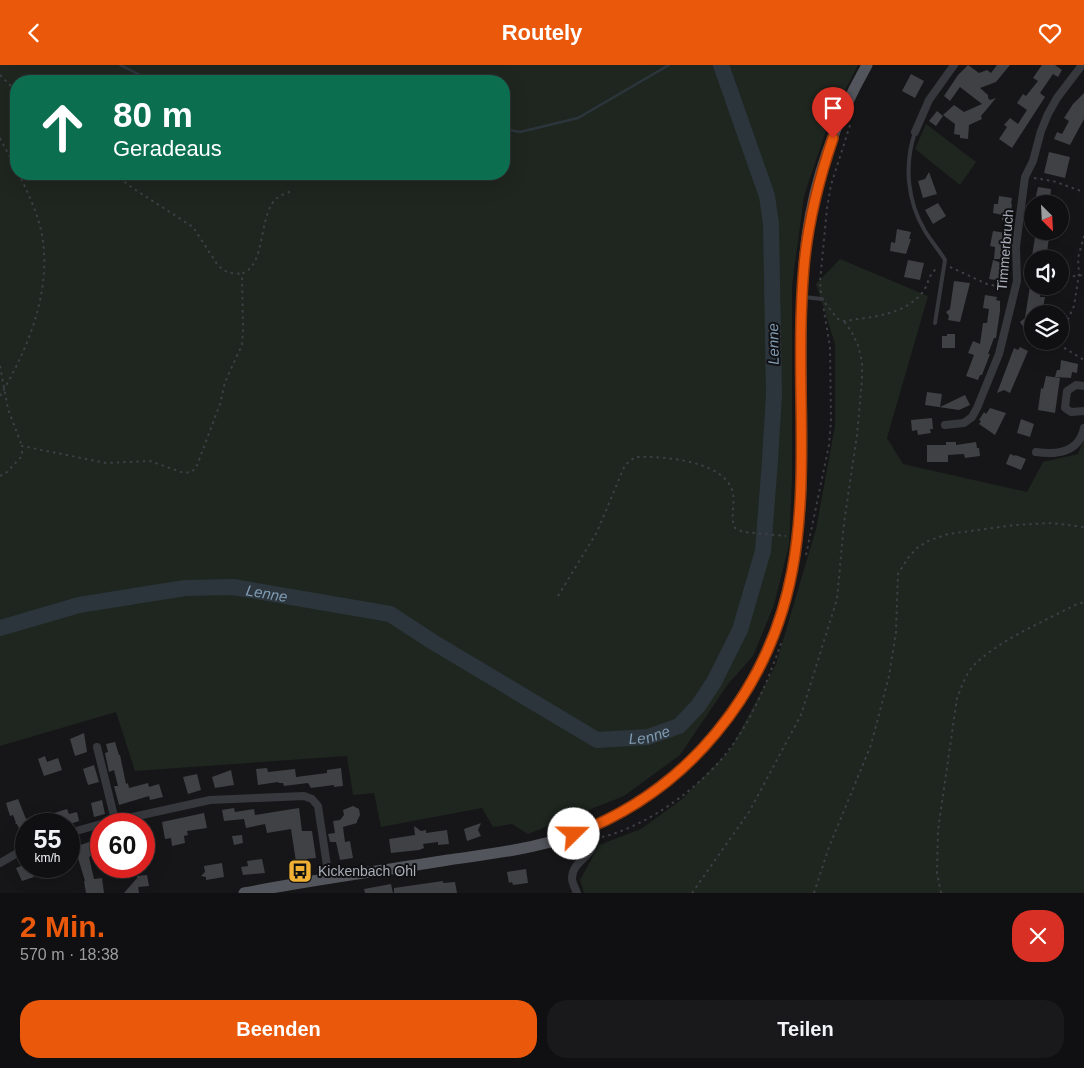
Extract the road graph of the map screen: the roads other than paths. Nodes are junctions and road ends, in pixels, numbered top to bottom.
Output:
1 (867, 65) edge
2 (954, 65) edge
3 (1082, 65) edge
4 (915, 132) joint
5 (802, 297) junction
6 (822, 299) road end
7 (935, 323) dead end
8 (1084, 386) edge
9 (1084, 411) edge
10 (945, 425) dead end
11 (1084, 429) edge
12 (1036, 452) dead end
13 (97, 747) dead end
14 (113, 813) edge
15 (148, 813) edge
16 (592, 827) junction
17 (15, 854) edge
18 (0, 863) edge
19 (329, 879) junction
20 (244, 893) edge
21 (577, 893) edge

1 - 5 main road
2 - 4 street
3 - 10 street, Timmerbruch
4 - 7 lane
5 - 6 lane
5 - 16 main road
8 - 9 street
11 - 12 street
13 - 14 street
15 - 19 street
16 - 19 main road
16 - 21 street
17 - 18 street
19 - 20 main road

